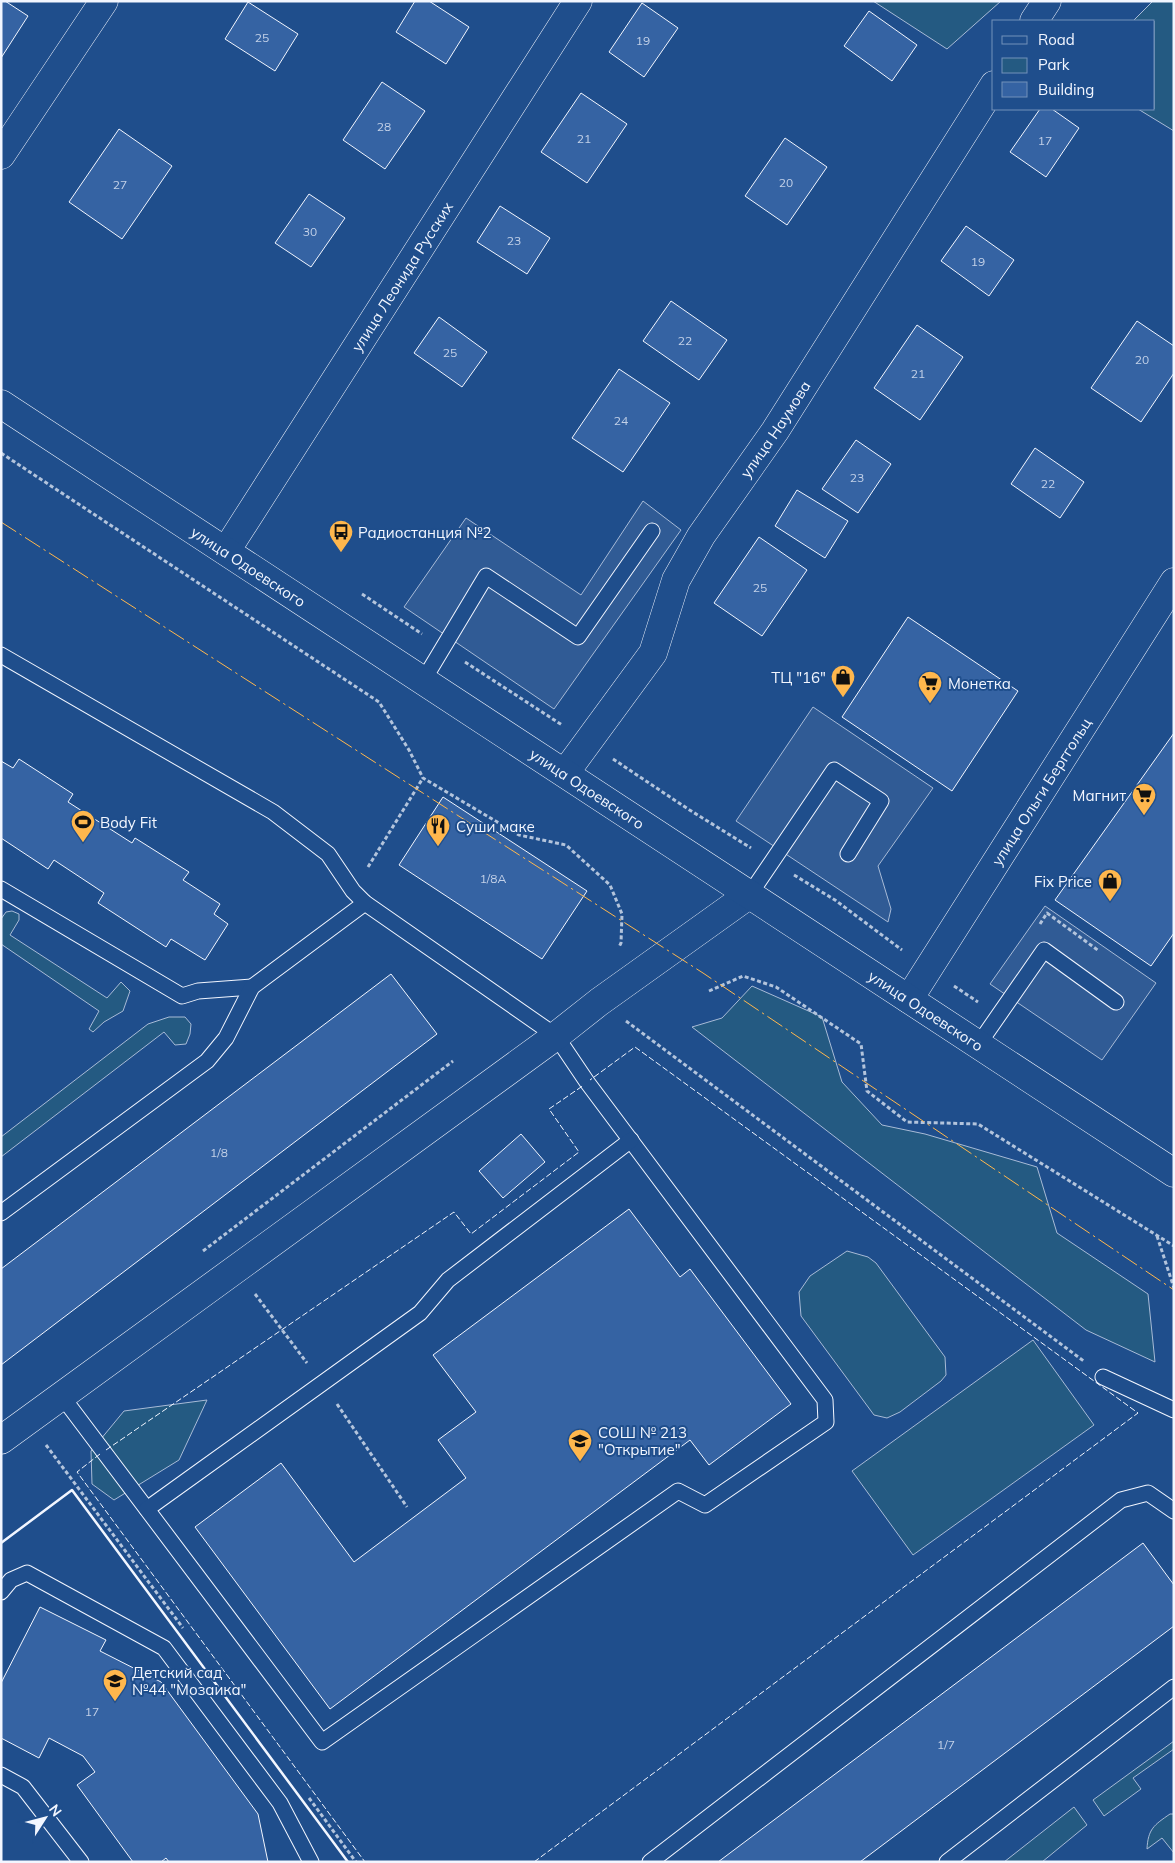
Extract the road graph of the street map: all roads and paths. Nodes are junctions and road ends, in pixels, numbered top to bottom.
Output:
1 (104, 1) edge
2 (578, 1) edge
3 (1047, 1) edge
4 (1035, 20) edge
5 (992, 88) edge
6 (1, 154) edge
7 (1, 404) edge
8 (1, 452) edge
9 (652, 531) dead end
10 (226, 551) junction
11 (1174, 582) edge
12 (362, 594) dead end
13 (442, 647) junction
14 (1, 655) edge
15 (422, 681) junction
16 (588, 742) junction
17 (565, 774) junction
18 (423, 778) junction
19 (848, 854) dead end
20 (772, 861) junction
21 (1, 888) edge
22 (353, 891) junction
23 (750, 894) junction
24 (365, 903) junction
25 (1036, 928) dead end
26 (1099, 951) dead end
27 (616, 952) dead end
28 (929, 969) junction
29 (252, 987) junction
30 (709, 991) dead end
31 (909, 1000) junction
32 (599, 1002) junction
33 (1116, 1002) dead end
34 (982, 1005) dead end
35 (556, 1036) junction
36 (978, 1045) junction
37 (453, 1061) dead end
38 (631, 1140) junction
39 (1174, 1173) edge
40 (1, 1213) edge
41 (1157, 1235) junction
42 (1174, 1246) edge
43 (200, 1253) dead end
44 (1174, 1288) edge
45 (1103, 1377) joint
46 (61, 1396) junction
47 (1174, 1410) edge
48 (1, 1440) edge
49 (147, 1509) junction
50 (1174, 1511) edge
51 (1, 1592) edge
52 (1174, 1687) edge
53 (1, 1775) edge
54 (80, 1862) edge
55 (311, 1862) edge
56 (650, 1862) edge
57 (946, 1862) edge

1 - 6 street
2 - 10 street, улица Леонида Русских
3 - 4 street
5 - 16 street, улица Наумова
7 - 10 street, улица Одоевского
8 - 18 path
9 - 13 lane
10 - 15 street, улица Одоевского
11 - 28 street, улица Ольги Берггольц
12 - 13 path
13 - 15 lane
13 - 16 path
14 - 22 lane
15 - 17 street, улица Одоевского
16 - 17 street, улица Наумова
16 - 20 path
17 - 23 street, улица Одоевского
18 - 22 path
18 - 27 path
19 - 20 lane
20 - 23 lane
20 - 28 path
21 - 29 lane
22 - 24 lane
23 - 31 street, улица Одоевского
23 - 32 street
24 - 29 lane
24 - 35 lane
25 - 26 path
28 - 31 street, улица Ольги Берггольц
28 - 34 path
29 - 40 lane
30 - 41 path
31 - 36 street, улица Одоевского
32 - 35 street
32 - 45 path
33 - 36 lane
35 - 38 lane
35 - 46 street
36 - 39 street, улица Одоевского
37 - 43 path
38 - 49 lane
38 - 49 lane
41 - 42 path
41 - 44 path
45 - 47 lane
46 - 48 street
46 - 49 lane
50 - 56 lane
51 - 55 lane
52 - 57 lane
53 - 54 lane

